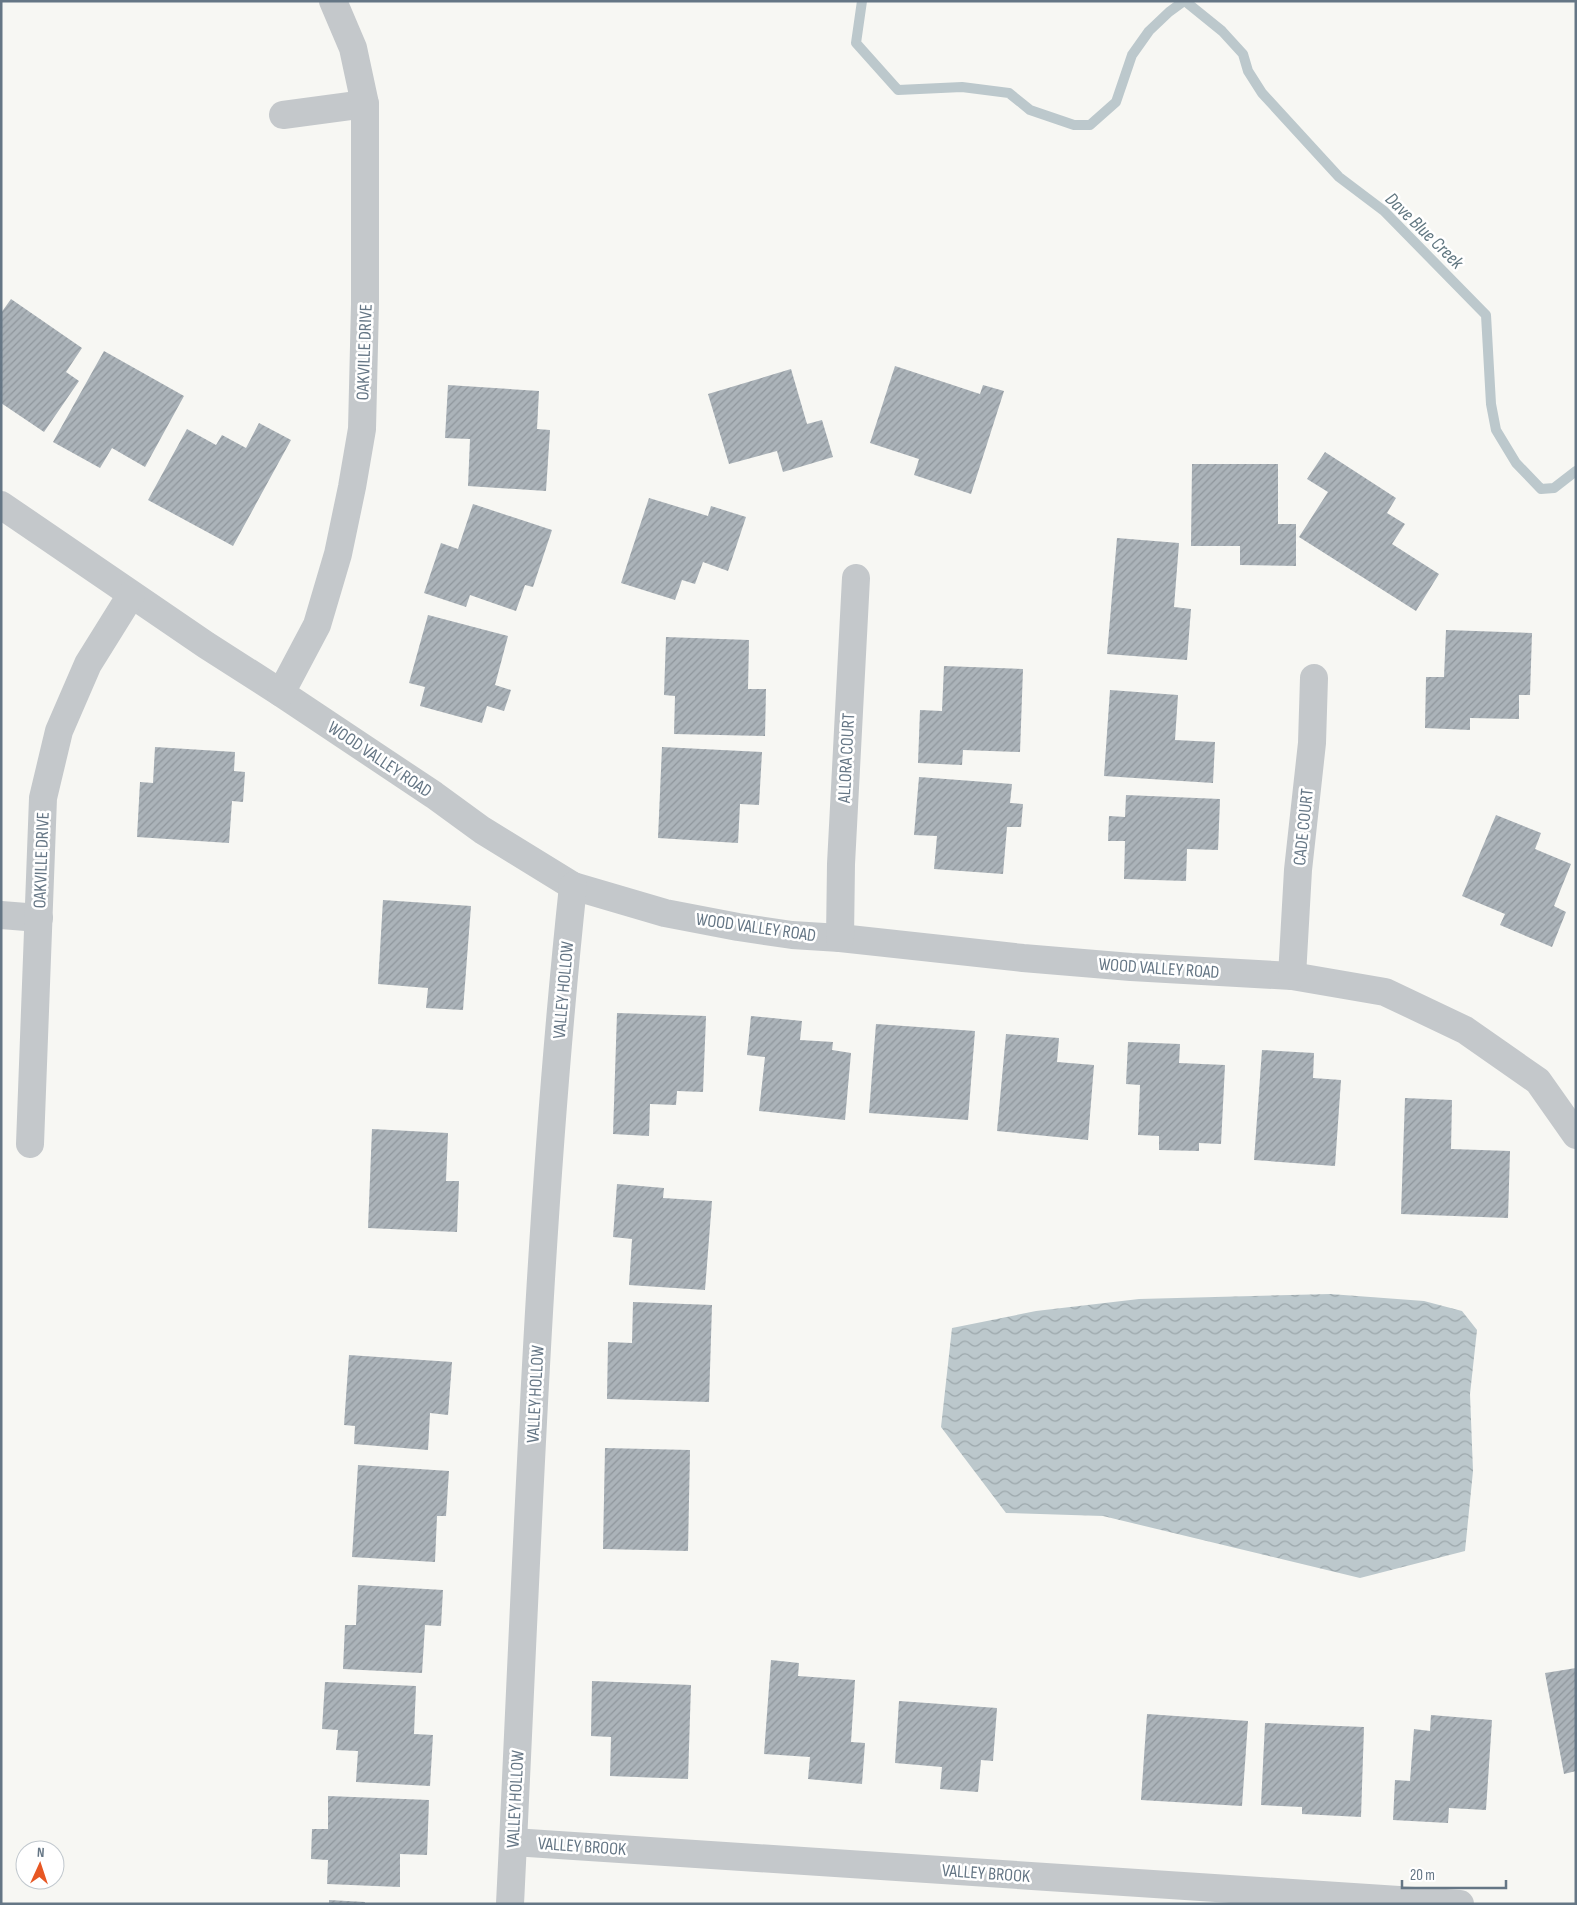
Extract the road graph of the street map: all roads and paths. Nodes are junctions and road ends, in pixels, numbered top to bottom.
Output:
1 (333, 1) edge
2 (365, 104) junction
3 (283, 115) dead end
4 (1, 505) edge
5 (856, 578) dead end
6 (131, 595) junction
7 (1314, 678) dead end
8 (281, 693) junction
9 (573, 886) junction
10 (1, 915) edge
11 (38, 918) junction
12 (840, 938) junction
13 (1292, 976) junction
14 (1576, 1135) edge
15 (30, 1144) dead end
16 (513, 1842) junction
17 (510, 1904) edge
18 (1460, 1904) edge

1 - 2 street, OAKVILLE DRIVE
2 - 3 street
2 - 8 street, OAKVILLE DRIVE
4 - 6 street, WOOD VALLEY ROAD
5 - 12 street, ALLORA COURT
6 - 8 street, WOOD VALLEY ROAD
6 - 11 street, OAKVILLE DRIVE
7 - 13 street, CADE COURT
8 - 9 street, WOOD VALLEY ROAD
9 - 12 street, WOOD VALLEY ROAD
9 - 16 street, VALLEY HOLLOW
10 - 11 street
11 - 15 street, OAKVILLE DRIVE
12 - 13 street, WOOD VALLEY ROAD
13 - 14 street, WOOD VALLEY ROAD
16 - 17 street, VALLEY HOLLOW
16 - 18 street, VALLEY BROOK

